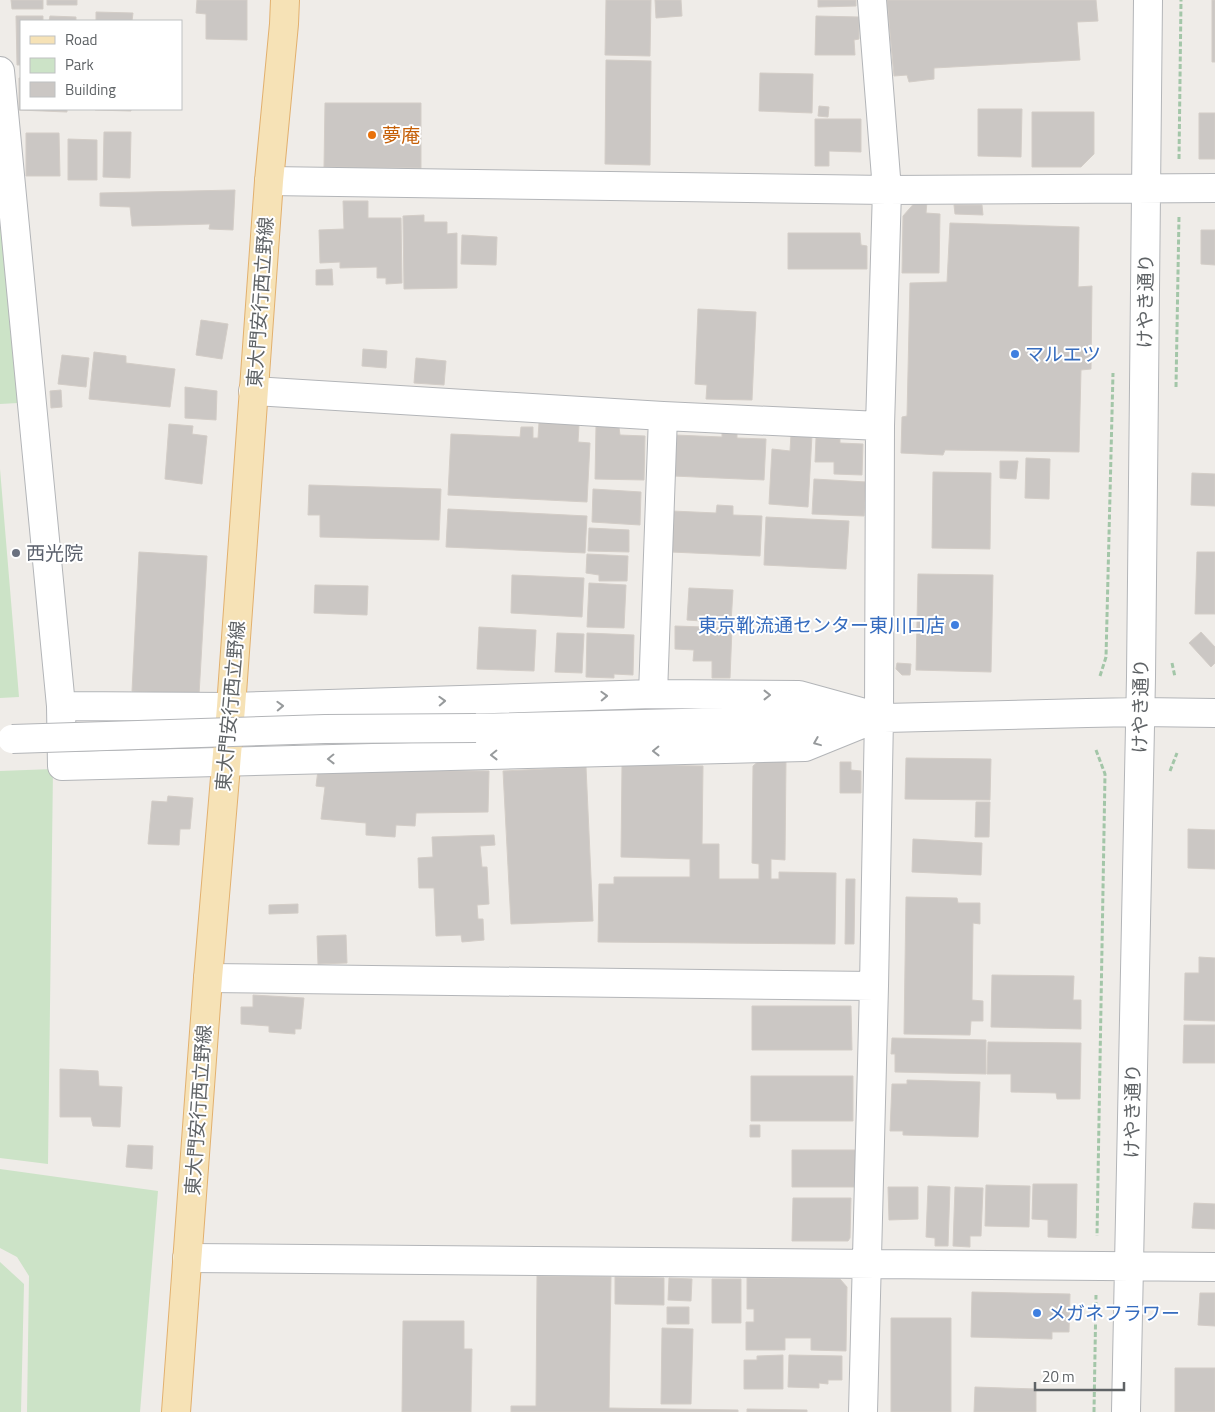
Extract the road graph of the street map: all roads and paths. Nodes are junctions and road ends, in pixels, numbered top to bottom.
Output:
1 (284, 0) edge
2 (872, 0) edge
3 (1148, 0) edge
4 (1181, 0) edge
5 (0, 71) edge
6 (269, 181) junction
7 (1179, 187) junction
8 (1146, 188) junction
9 (1215, 188) edge
10 (887, 190) junction
11 (1113, 369) dead end
12 (1176, 389) dead end
13 (253, 391) junction
14 (663, 416) junction
15 (880, 426) junction
16 (1172, 661) dead end
17 (1100, 676) dead end
18 (1175, 676) dead end
19 (653, 694) junction
20 (61, 706) junction
21 (231, 708) junction
22 (1140, 712) junction
23 (1215, 713) edge
24 (879, 717) junction
25 (6, 739) edge
26 (1096, 750) dead end
27 (226, 761) junction
28 (208, 978) junction
29 (874, 986) junction
30 (187, 1258) junction
31 (866, 1263) junction
32 (1097, 1266) junction
33 (1129, 1266) junction
34 (1215, 1267) edge
35 (176, 1412) edge
36 (863, 1412) edge
37 (1094, 1412) edge
38 (1126, 1412) edge

1 - 6 main road, 東大門安行西立野線
2 - 10 street
3 - 8 street, けやき通り
4 - 7 path
5 - 20 street
6 - 10 street
6 - 13 main road, 東大門安行西立野線
7 - 8 street
7 - 9 street
7 - 12 path
8 - 10 street
8 - 22 street, けやき通り
10 - 15 street
11 - 17 path
13 - 14 street
13 - 21 main road, 東大門安行西立野線
14 - 15 street
14 - 19 street
15 - 24 street
16 - 18 path
21 -> 19 street
19 -> 24 street
20 - 21 street
20 - 27 street
21 - 27 main road, 東大門安行西立野線
22 - 23 street
22 - 24 street
22 - 33 street, けやき通り
24 - 25 street, bridge
24 -> 27 street
24 - 29 street
26 - 32 path
27 - 28 main road, 東大門安行西立野線
28 - 29 street
28 - 30 main road, 東大門安行西立野線
29 - 31 street
30 - 31 street
30 - 35 main road, 東大門安行西立野線
31 - 32 street
31 - 36 street
32 - 33 street
32 - 37 path
33 - 34 street
33 - 38 street, けやき通り

